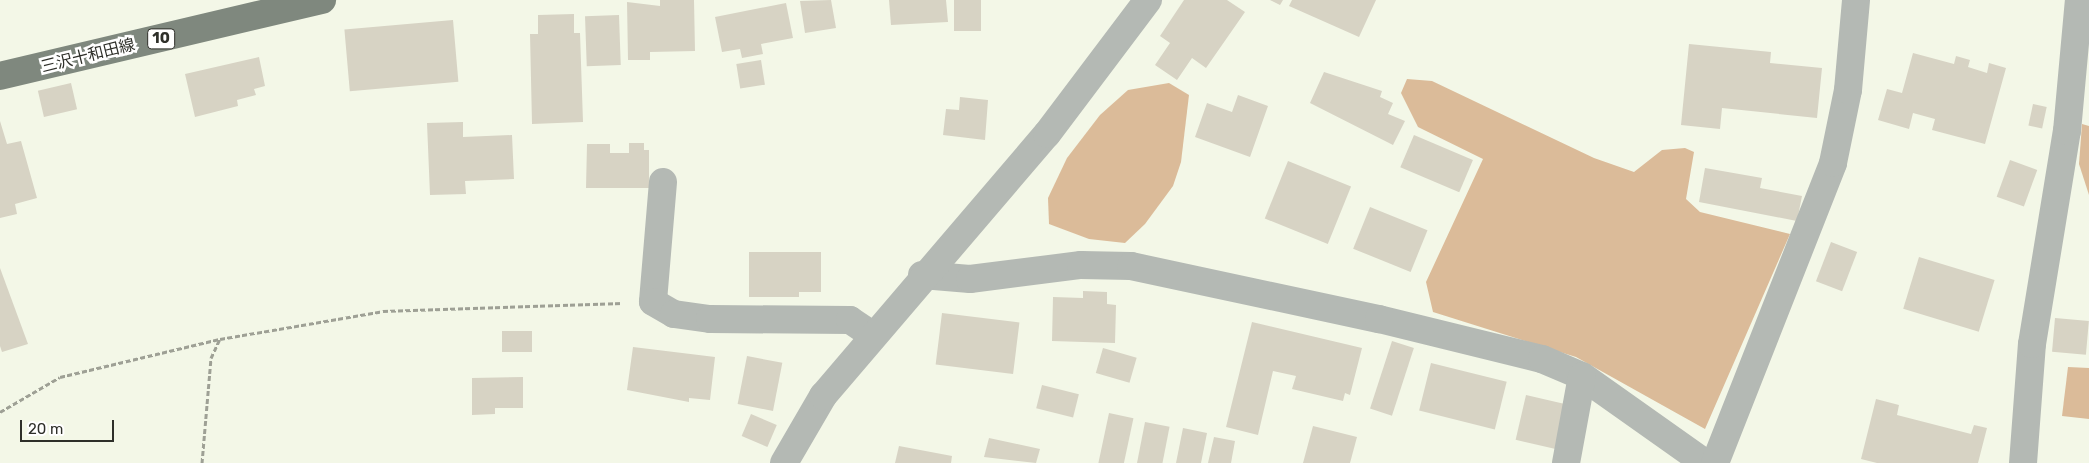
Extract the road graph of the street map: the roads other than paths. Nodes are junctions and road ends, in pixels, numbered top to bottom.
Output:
1 (322, 0) edge
2 (1148, 0) edge
3 (1856, 0) edge
4 (2079, 0) edge
5 (0, 76) edge
6 (663, 182) dead end
7 (922, 275) junction
8 (872, 335) junction
9 (1582, 376) junction
10 (784, 463) edge
11 (1566, 463) edge
12 (1705, 463) edge
13 (1715, 463) edge
14 (2023, 463) edge

1 - 5 main road, 三沢十和田線 / 10
2 - 7 street
3 - 13 street
4 - 14 street
6 - 8 street
7 - 8 street
7 - 9 street
8 - 10 street
9 - 11 street
9 - 12 street

